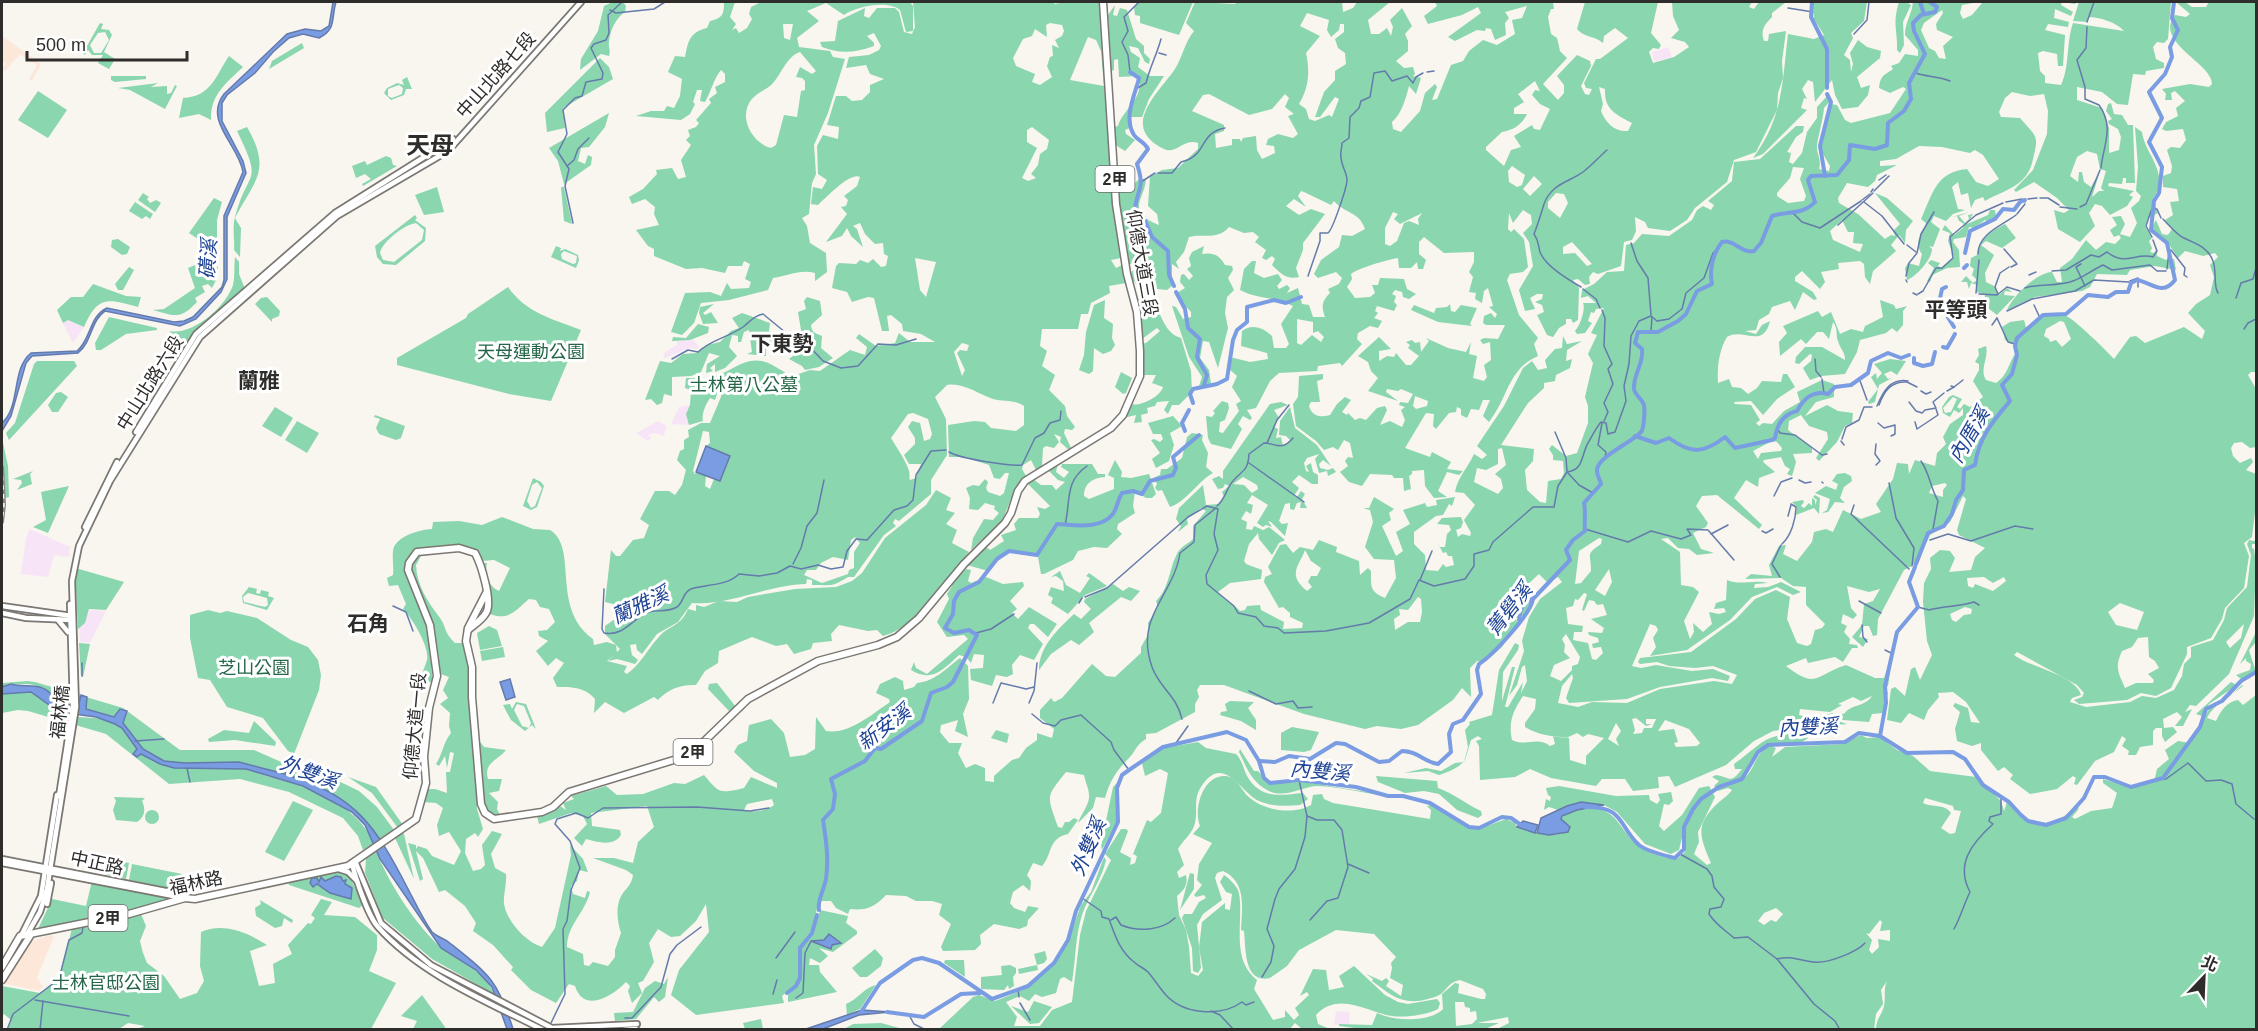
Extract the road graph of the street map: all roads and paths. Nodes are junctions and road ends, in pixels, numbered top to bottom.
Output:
1 (579, 2) edge
2 (1103, 2) edge
3 (427, 160) joint
4 (2, 606) edge
5 (2, 613) edge
6 (72, 618) junction
7 (58, 620) junction
8 (72, 634) junction
9 (64, 799) dead end
10 (484, 813) joint
11 (365, 854) junction
12 (2, 861) edge
13 (353, 862) junction
14 (333, 868) junction
15 (50, 869) junction
16 (363, 879) junction
17 (359, 883) junction
18 (186, 897) junction
19 (25, 936) junction
20 (13, 956) junction
21 (2, 967) edge
22 (2, 973) edge
23 (2, 980) edge
24 (636, 1028) edge
25 (543, 1029) edge
26 (624, 1029) edge

1 - 3 main road, 中山北路七段
2 - 10 main road, 仰德大道三段 / 2甲
3 - 6 main road, 中山北路六段
4 - 6 main road
5 - 7 main road
6 - 7 main road
6 - 8 main road, 中山北路六段
7 - 8 main road
8 - 15 main road, 福林橋
9 - 15 main road
10 - 11 main road, 仰德大道一段 / 2甲
11 - 13 main road, 福林路 / 2甲
11 - 16 main road
12 - 15 main road, 中正路
13 - 14 main road, 福林路 / 2甲
13 - 16 main road
13 - 17 main road
13 - 18 main road, 福林路 / 2甲
14 - 17 main road
14 - 18 main road, 福林路 / 2甲
15 - 18 main road, 中正路
15 - 19 main road
15 - 19 main road
16 - 24 main road
17 - 25 main road
18 - 19 main road, 福林路 / 2甲
19 - 20 main road
20 - 21 main road
20 - 22 main road
20 - 23 main road
24 - 26 main road

